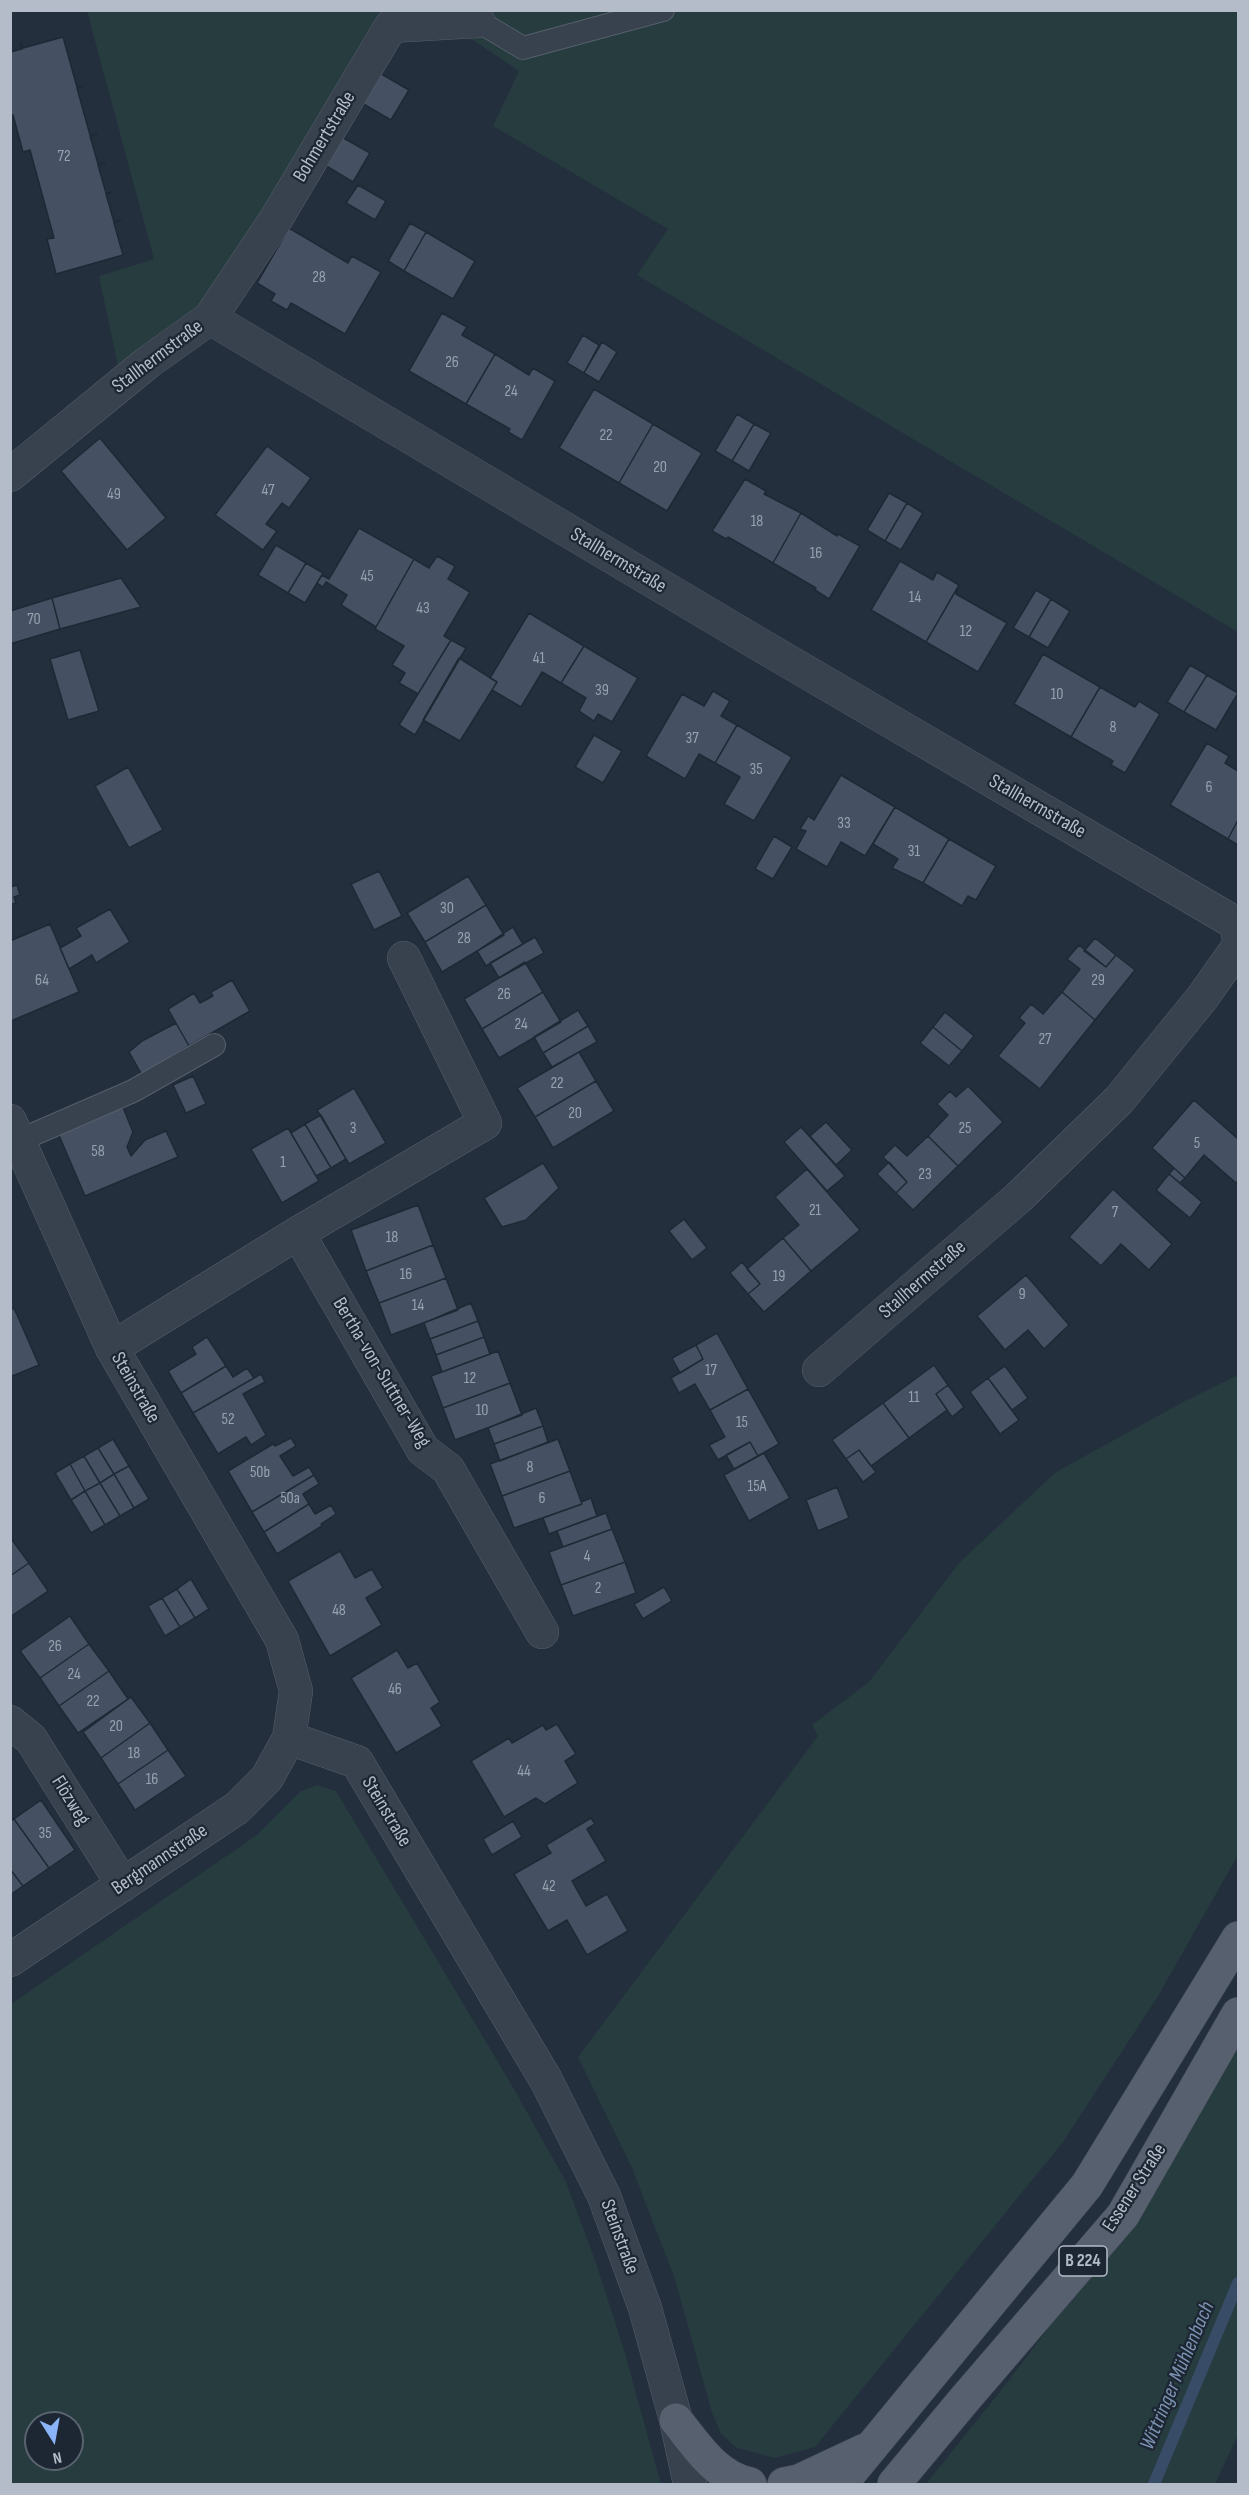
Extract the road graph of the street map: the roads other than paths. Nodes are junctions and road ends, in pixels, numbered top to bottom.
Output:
1 (663, 10) edge
2 (477, 16) edge
3 (210, 318) junction
4 (10, 475) edge
5 (1239, 935) edge
6 (1239, 947) edge
7 (404, 958) dead end
8 (214, 1046) dead end
9 (14, 1131) edge
10 (298, 1233) junction
11 (112, 1348) junction
12 (819, 1370) dead end
13 (542, 1632) dead end
14 (10, 1722) edge
15 (289, 1738) junction
16 (123, 1885) junction
17 (1239, 1938) edge
18 (10, 1960) edge
19 (1239, 2014) edge
20 (676, 2420) junction
21 (872, 2447) junction
22 (690, 2484) edge
23 (750, 2484) edge
24 (784, 2484) edge
25 (841, 2484) edge
26 (894, 2484) edge

1 - 2 lane, Bohmertstraße
2 - 3 street, Bohmertstraße
3 - 4 street, Stallhermstraße
3 - 5 street, Stallhermstraße
6 - 12 street, Stallhermstraße
7 - 10 street
8 - 9 lane
9 - 11 street, Steinstraße
10 - 11 street
10 - 13 street, Bertha-von-Suttner-Weg
11 - 15 street, Steinstraße
14 - 16 street, Flözweg
15 - 16 street, Bergmannstraße
15 - 20 street, Steinstraße
16 - 18 street, Bergmannstraße
17 - 21 main road, B 224
19 - 26 main road, Essener Straße / B 224
20 - 22 street, Steinstraße
20 - 23 main road
21 - 24 main road
21 - 25 main road, B 224

